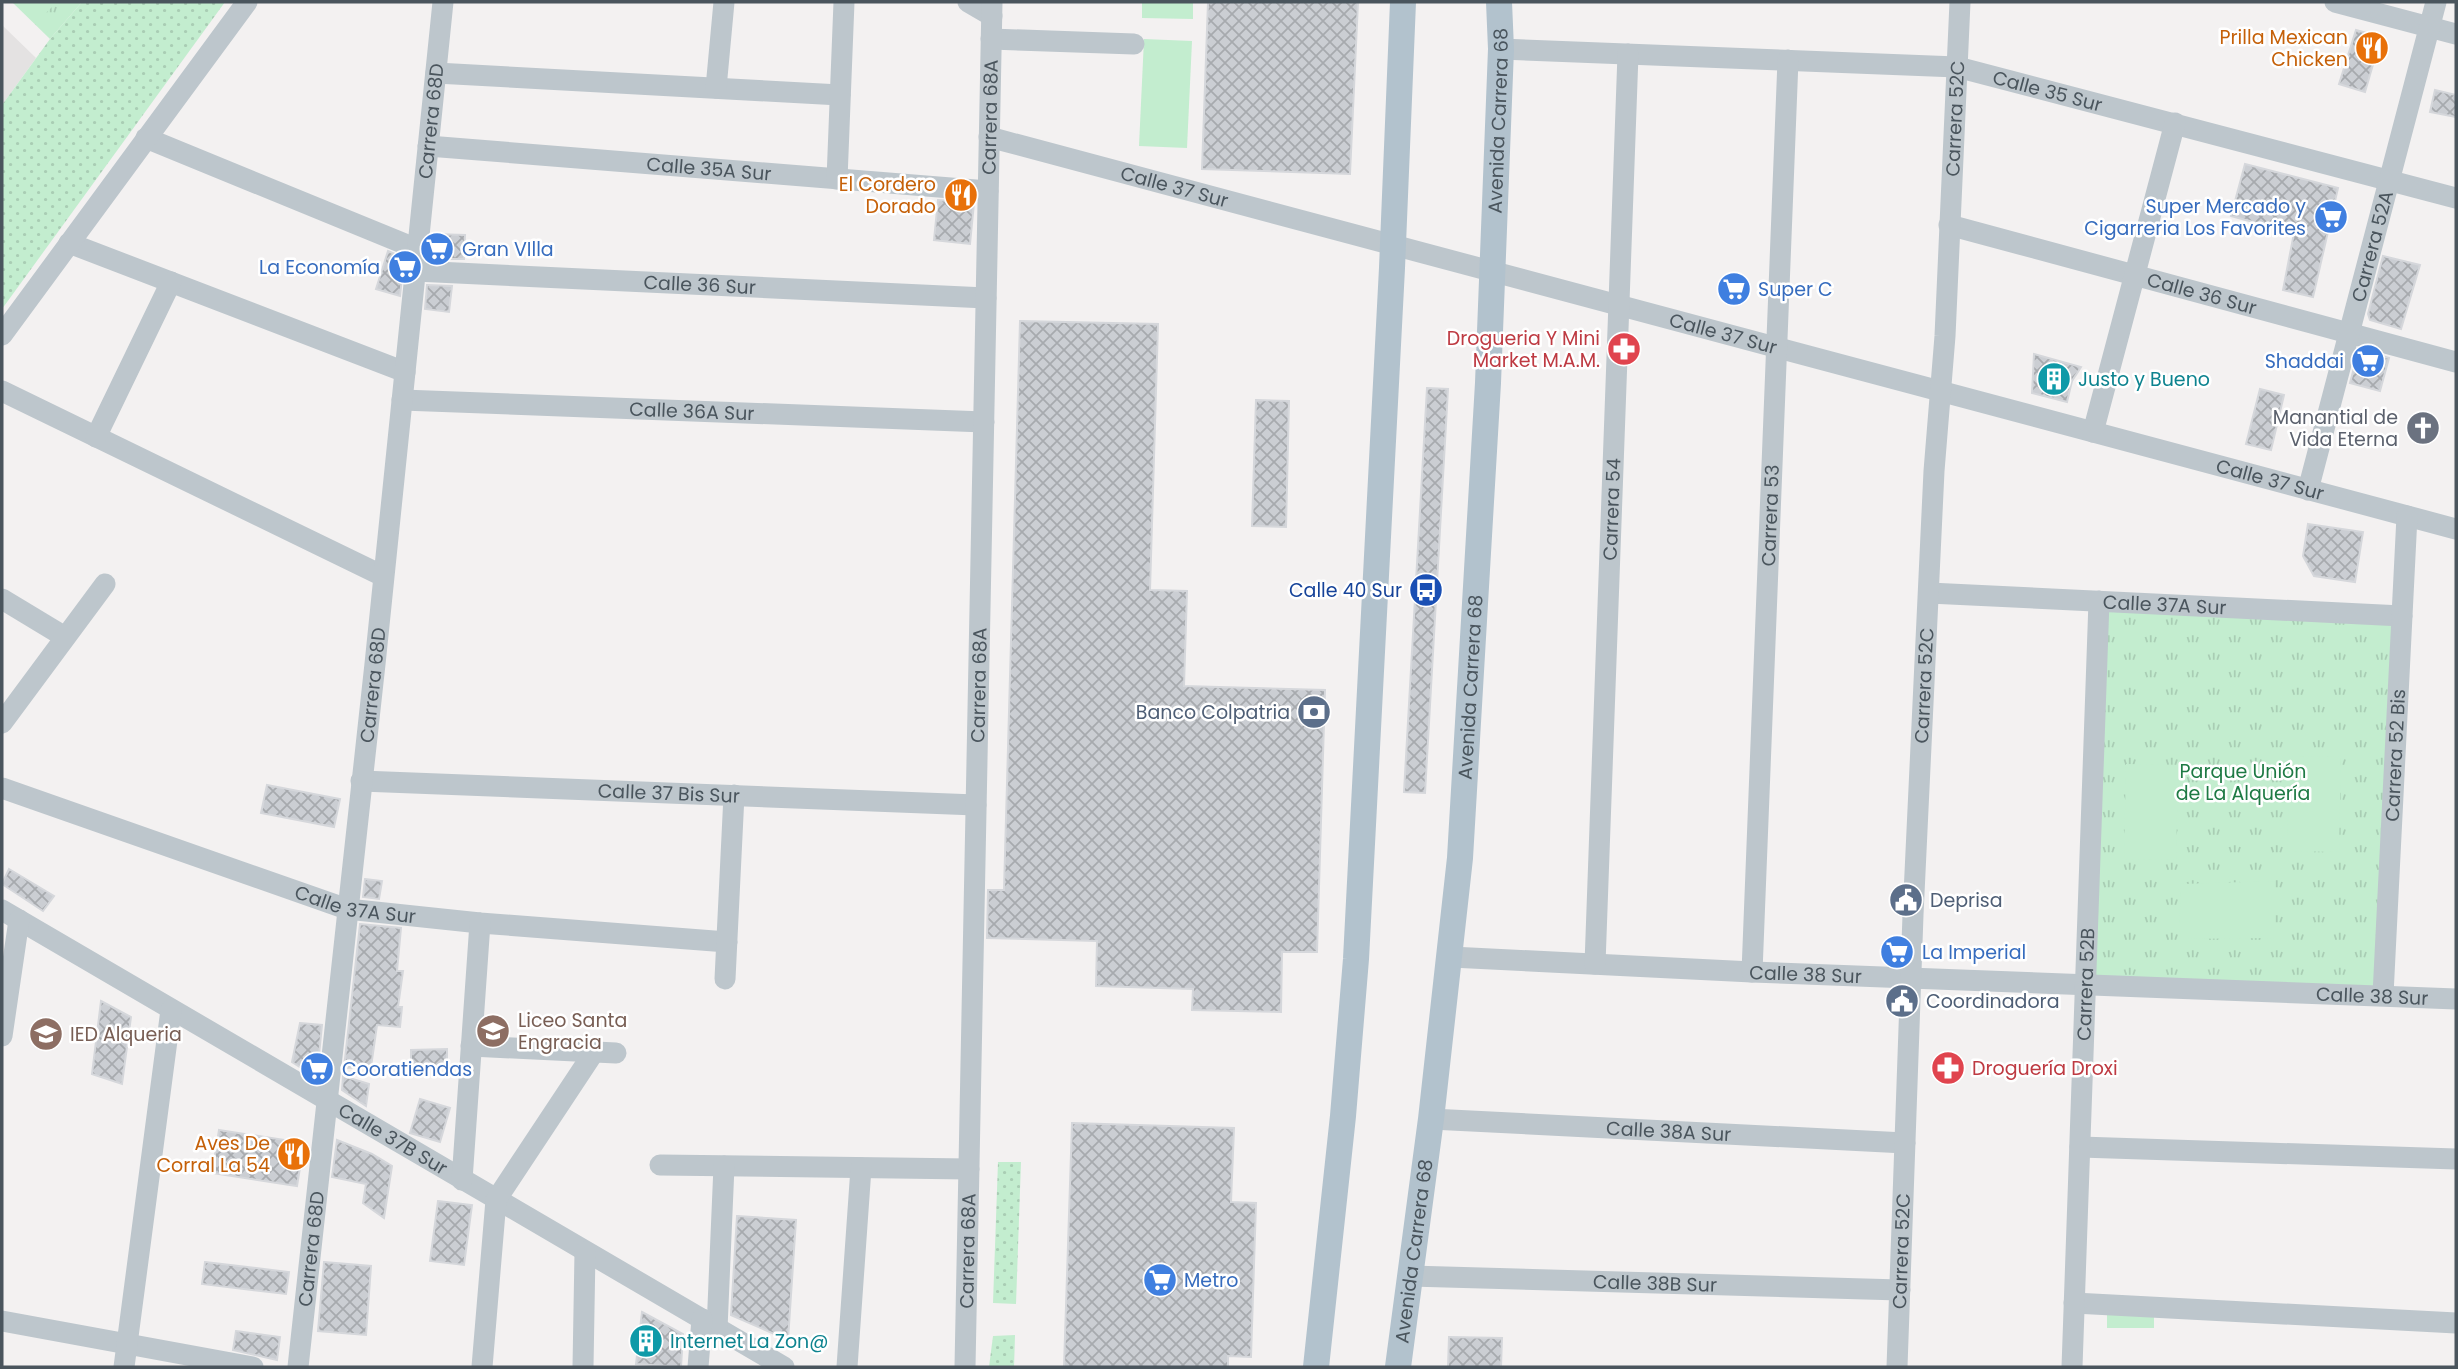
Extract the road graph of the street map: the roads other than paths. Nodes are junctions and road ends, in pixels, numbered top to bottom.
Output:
1 (247, 2) edge
2 (443, 2) edge
3 (724, 2) edge
4 (844, 2) edge
5 (968, 2) edge
6 (1404, 2) edge
7 (1499, 2) edge
8 (1960, 2) edge
9 (2336, 2) edge
10 (2436, 2) edge
11 (992, 9) edge
12 (2429, 27) junction
13 (2456, 34) edge
14 (991, 39) junction
15 (1134, 44) dead end
16 (1501, 50) junction
17 (1628, 54) junction
18 (1788, 60) junction
19 (1956, 67) junction
20 (436, 72) junction
21 (716, 88) junction
22 (839, 95) junction
23 (2175, 123) junction
24 (989, 137) junction
25 (146, 138) junction
26 (428, 146) junction
27 (837, 179) junction
28 (2389, 180) junction
29 (988, 191) junction
30 (2456, 198) edge
31 (1949, 225) junction
32 (69, 243) junction
33 (1393, 245) junction
34 (417, 249) junction
35 (415, 271) junction
36 (1493, 272) junction
37 (2135, 275) junction
38 (171, 282) junction
39 (986, 298) junction
40 (1619, 306) junction
41 (2349, 333) junction
42 (2, 335) edge
43 (1777, 348) junction
44 (2456, 362) edge
45 (405, 372) junction
46 (2, 391) edge
47 (1940, 392) junction
48 (401, 400) junction
49 (984, 422) junction
50 (2093, 432) junction
51 (96, 437) junction
52 (2308, 490) junction
53 (2407, 516) junction
54 (2456, 529) edge
55 (383, 576) junction
56 (105, 584) dead end
57 (1928, 593) junction
58 (2, 599) edge
59 (2099, 601) junction
60 (2402, 616) junction
61 (65, 637) junction
62 (2, 723) edge
63 (361, 781) junction
64 (2, 788) edge
65 (734, 795) junction
66 (976, 805) junction
67 (347, 909) junction
68 (10, 915) edge
69 (480, 923) junction
70 (727, 942) junction
71 (1451, 957) junction
72 (1595, 964) junction
73 (1752, 972) junction
74 (1911, 978) junction
75 (725, 979) dead end
76 (2086, 984) junction
77 (2383, 995) junction
78 (2456, 999) edge
79 (171, 1010) junction
80 (2, 1036) edge
81 (471, 1046) junction
82 (594, 1052) junction
83 (617, 1053) dead end
84 (327, 1102) junction
85 (1431, 1119) junction
86 (1905, 1143) junction
87 (2080, 1147) junction
88 (2456, 1159) edge
89 (660, 1165) dead end
90 (724, 1166) junction
91 (861, 1168) junction
92 (969, 1169) junction
93 (462, 1180) junction
94 (496, 1200) junction
95 (585, 1252) junction
96 (1410, 1276) junction
97 (1900, 1290) junction
98 (2074, 1303) junction
99 (2, 1321) edge
100 (2456, 1323) edge
101 (709, 1324) junction
102 (127, 1344) junction
103 (124, 1367) edge
104 (253, 1367) edge
105 (298, 1367) edge
106 (482, 1367) edge
107 (583, 1367) edge
108 (698, 1367) edge
109 (784, 1367) edge
110 (847, 1367) edge
111 (965, 1367) edge
112 (1316, 1367) edge
113 (1398, 1367) edge
114 (1897, 1367) edge
115 (2072, 1367) edge

1 - 25 street
2 - 20 street, Carrera 68D
3 - 21 street
4 - 22 street
5 - 11 street
6 - 33 main road
7 - 16 main road, Avenida Carrera 68
8 - 19 street, Carrera 52C
9 - 12 street
10 - 12 street, Carrera 52A
11 - 14 street, Carrera 68A
12 - 13 street
12 - 28 street, Carrera 52A
14 - 15 street
14 - 24 street, Carrera 68A
16 - 17 street, Calle 35 Sur
16 - 36 main road, Avenida Carrera 68
17 - 18 street, Calle 35 Sur
17 - 40 street, Carrera 54
18 - 19 street, Calle 35 Sur
18 - 43 street, Carrera 53
19 - 23 street, Calle 35 Sur
19 - 31 street, Carrera 52C
20 - 21 street
20 - 26 street, Carrera 68D
21 - 22 street
22 - 27 street
23 - 28 street, Calle 35 Sur
23 - 37 street
24 - 29 street, Carrera 68A
24 - 33 street, Calle 37 Sur
25 - 32 street
25 - 34 street
26 - 27 street, Calle 35A Sur
26 - 34 street, Carrera 68D
27 - 29 street, Calle 35A Sur
28 - 30 street, Calle 35 Sur
28 - 41 street, Carrera 52A
29 - 39 street, Carrera 68A
31 - 37 street, Calle 36 Sur
31 - 47 street, Carrera 52C
32 - 38 street
32 - 42 street
33 - 36 street, Calle 37 Sur
33 - 112 main road
34 - 35 street, Carrera 68D
35 - 39 street, Calle 36 Sur
35 - 45 street, Carrera 68D
36 - 40 street, Calle 37 Sur
36 - 71 main road, Avenida Carrera 68
37 - 41 street, Calle 36 Sur
37 - 50 street
38 - 45 street
38 - 51 street
39 - 49 street, Carrera 68A
40 - 43 street, Calle 37 Sur
40 - 72 street, Carrera 54
41 - 44 street, Calle 36 Sur
41 - 52 street, Carrera 52A
43 - 47 street, Calle 37 Sur
43 - 73 street, Carrera 53
45 - 48 street, Carrera 68D
46 - 51 street
47 - 50 street, Calle 37 Sur
47 - 57 street, Carrera 52C
48 - 49 street, Calle 36A Sur
48 - 55 street, Carrera 68D
49 - 66 street, Carrera 68A
50 - 52 street, Calle 37 Sur
51 - 55 street
52 - 53 street, Calle 37 Sur
53 - 54 street, Calle 37 Sur
53 - 60 street, Carrera 52 Bis
55 - 63 street, Carrera 68D
56 - 61 street
57 - 59 street, Calle 37A Sur
57 - 74 street, Carrera 52C
58 - 61 street
59 - 60 street, Calle 37A Sur
59 - 76 street, Carrera 52B
60 - 77 street, Carrera 52 Bis
61 - 62 street
63 - 65 street, Calle 37 Bis Sur
63 - 67 street, Carrera 68D
64 - 67 street, Calle 37A Sur
65 - 66 street, Calle 37 Bis Sur
65 - 70 street
66 - 92 street, Carrera 68A
67 - 69 street, Calle 37A Sur
67 - 84 street, Carrera 68D
68 - 79 street, Calle 37B Sur
68 - 80 street
69 - 70 street, Calle 37A Sur
69 - 81 street
70 - 75 street
71 - 72 street, Calle 38 Sur
71 - 85 main road, Avenida Carrera 68
72 - 73 street, Calle 38 Sur
73 - 74 street, Calle 38 Sur
74 - 76 street, Calle 38 Sur
74 - 86 street, Carrera 52C
76 - 77 street, Calle 38 Sur
76 - 87 street, Carrera 52B
77 - 78 street, Calle 38 Sur
79 - 84 street, Calle 37B Sur
79 - 102 street
81 - 82 street
81 - 93 street
82 - 83 street
82 - 94 street
84 - 93 street, Calle 37B Sur
84 - 105 street, Carrera 68D
85 - 86 street, Calle 38A Sur
85 - 96 main road, Avenida Carrera 68
86 - 97 street, Carrera 52C
87 - 88 street
87 - 98 street, Carrera 52B
89 - 90 street
90 - 91 street
90 - 101 street
91 - 92 street
91 - 110 street
92 - 111 street, Carrera 68A
93 - 94 street, Calle 37B Sur
94 - 95 street, Calle 37B Sur
94 - 106 street
95 - 101 street, Calle 37B Sur
95 - 107 street
96 - 97 street, Calle 38B Sur
96 - 113 main road, Avenida Carrera 68
97 - 114 street, Carrera 52C
98 - 100 street
98 - 115 street, Carrera 52B
99 - 102 street
101 - 108 street
101 - 109 street, Calle 37B Sur
102 - 103 street
102 - 104 street

